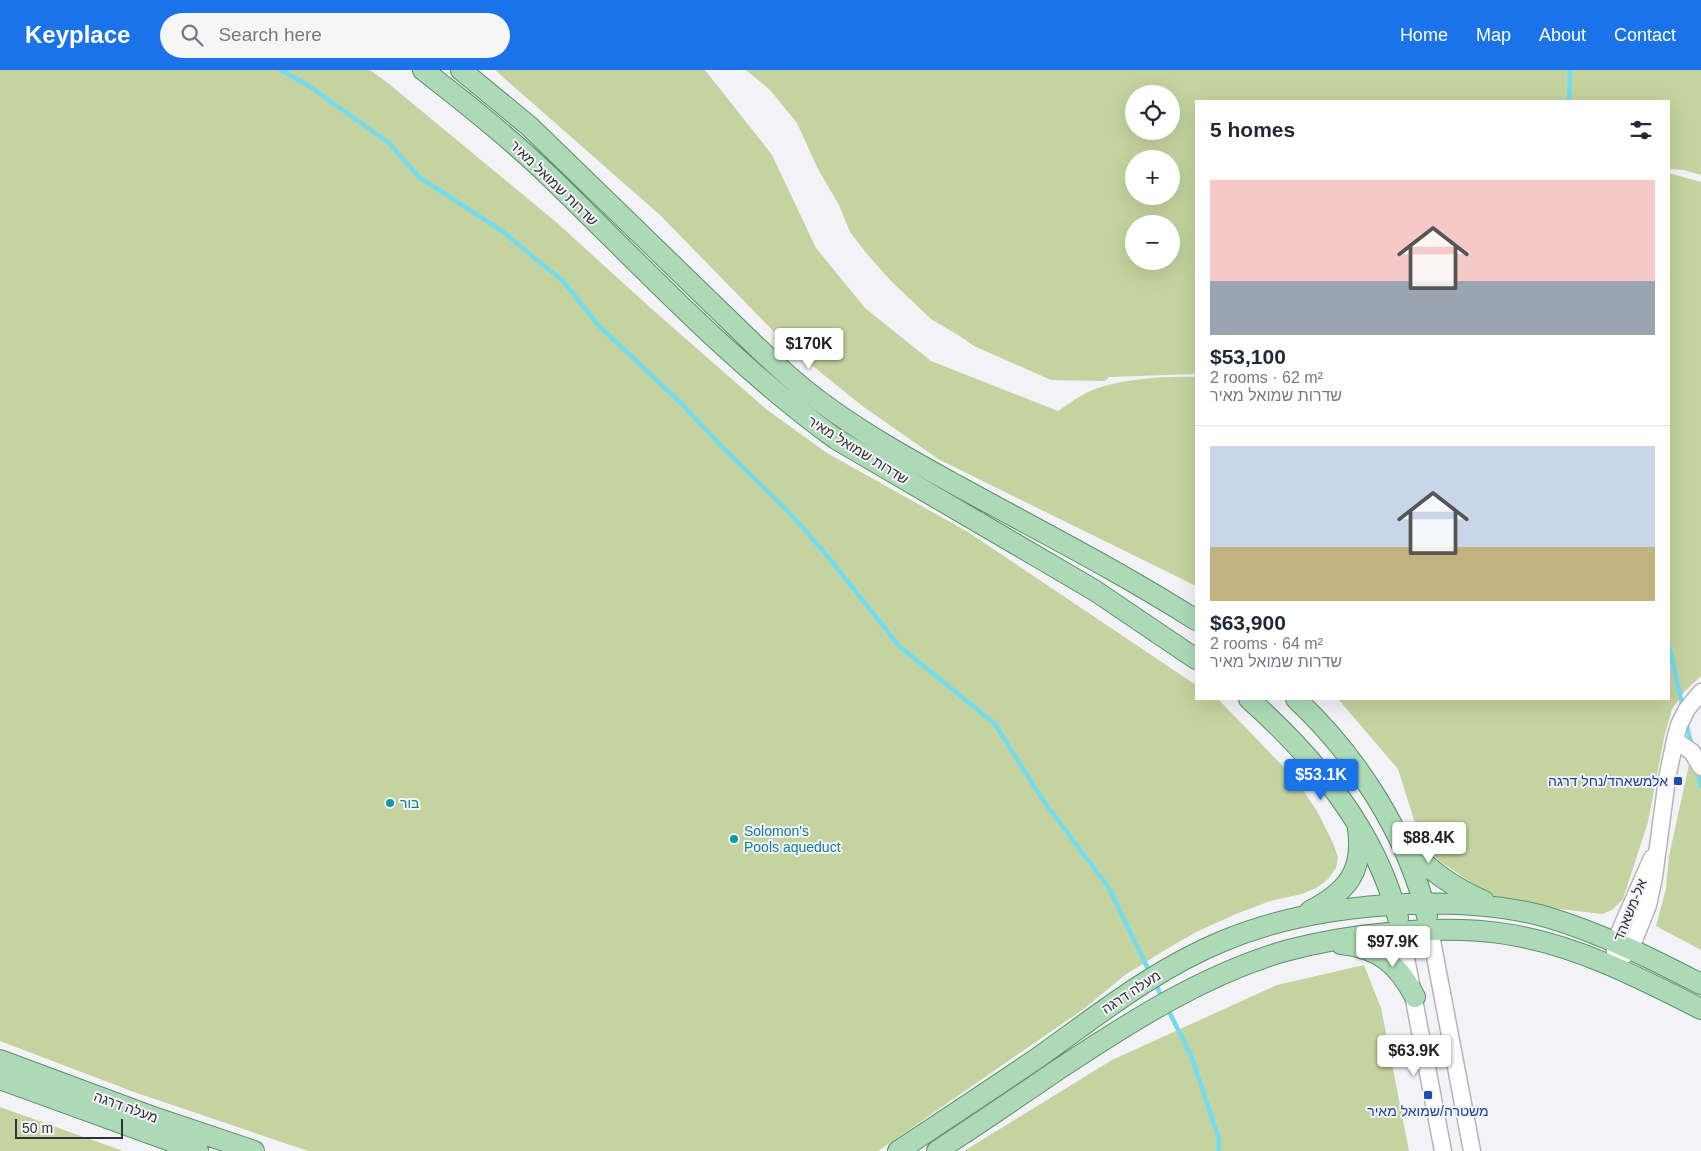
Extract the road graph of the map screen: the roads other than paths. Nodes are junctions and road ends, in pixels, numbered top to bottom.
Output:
1 (423, 70) edge
2 (461, 70) edge
3 (1195, 619) edge
4 (1195, 658) edge
5 (1701, 692) edge
6 (1250, 700) edge
7 (1297, 700) edge
8 (1675, 740) junction
9 (1701, 767) edge
10 (1357, 822) junction
11 (1398, 839) junction
12 (1424, 903) junction
13 (1394, 905) junction
14 (1498, 906) junction
15 (1298, 918) junction
16 (1430, 930) junction
17 (1401, 932) junction
18 (1322, 942) junction
19 (1623, 945) junction
20 (1614, 966) junction
21 (1701, 984) edge
22 (1414, 998) junction
23 (1701, 1009) edge
24 (0, 1060) edge
25 (0, 1079) edge
26 (198, 1151) edge
27 (254, 1151) edge
28 (898, 1151) edge
29 (937, 1151) edge
30 (1444, 1151) edge
31 (1472, 1151) edge

1 - 4 main road, שדרות שמואל מאיר
2 - 3 main road, שדרות שמואל מאיר
5 - 8 street, אל-משאהד
6 - 10 main road
7 - 11 main road
8 - 9 street
8 - 19 street, אל-משאהד
10 - 13 main road
10 - 15 main road
11 - 12 main road
11 - 14 main road
12 - 13 main road, מעלה דרגה
12 - 14 main road, מעלה דרגה
12 - 16 main road
13 - 15 main road, מעלה דרגה
13 - 17 main road
14 - 19 main road
15 - 28 main road, מעלה דרגה
16 - 17 main road, מעלה דרגה
16 - 20 main road, מעלה דרגה
16 - 31 street
17 - 18 main road, מעלה דרגה
17 - 22 street
18 - 22 main road
18 - 29 main road, מעלה דרגה
19 - 20 street, אל-משאהד
19 - 21 main road
20 - 23 main road, מעלה דרגה
22 - 30 street
24 - 27 main road, מעלה דרגה
25 - 26 main road, מעלה דרגה

